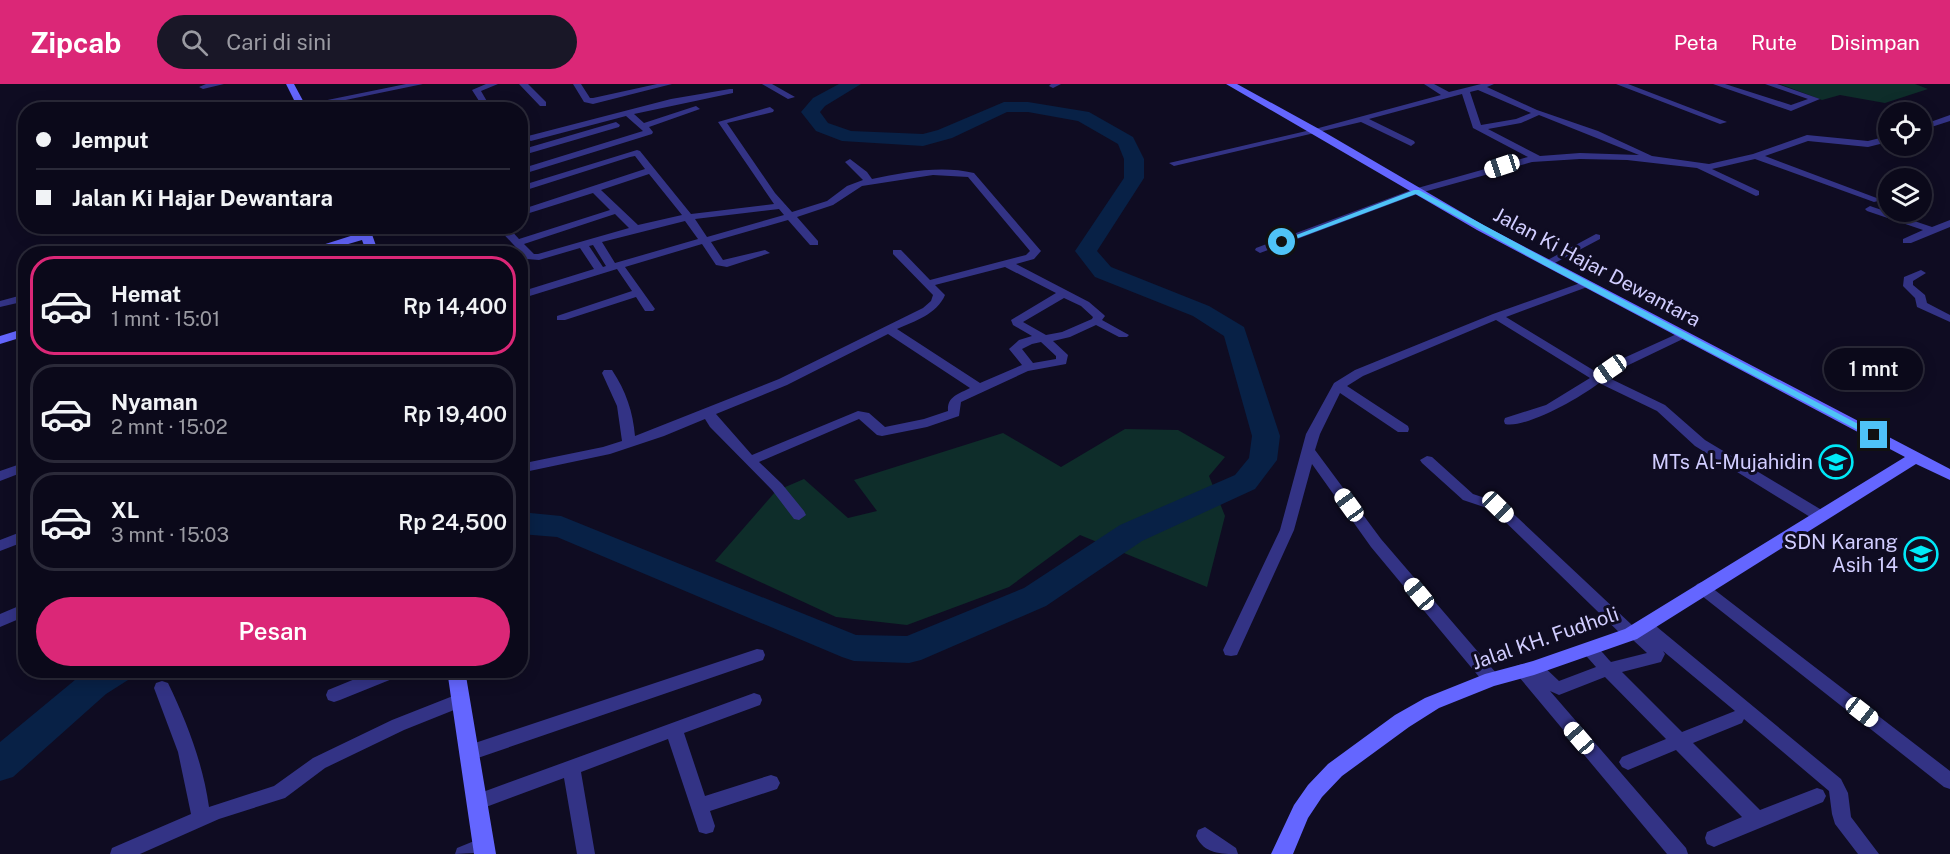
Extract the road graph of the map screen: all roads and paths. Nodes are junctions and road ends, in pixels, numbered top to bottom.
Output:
1 (220, 84) edge
2 (290, 84) edge
3 (419, 84) edge
4 (494, 84) edge
5 (523, 84) edge
6 (577, 84) edge
7 (668, 84) edge
8 (766, 84) edge
9 (1230, 84) edge
10 (1428, 84) edge
11 (1490, 84) edge
12 (1620, 84) edge
13 (1717, 84) edge
14 (1769, 84) edge
15 (203, 87) dead end
16 (638, 87) edge
17 (1479, 87) junction
18 (730, 91) dead end
19 (1465, 91) junction
20 (1448, 94) junction
21 (791, 97) dead end
22 (300, 102) edge
23 (332, 102) edge
24 (483, 102) edge
25 (543, 104) dead end
26 (696, 109) dead end
27 (770, 110) dead end
28 (1538, 112) junction
29 (1360, 118) junction
30 (1950, 118) edge
31 (635, 120) junction
32 (1722, 122) dead end
33 (1939, 123) junction
34 (1932, 125) edge
35 (1950, 126) edge
36 (1480, 128) junction
37 (1316, 131) junction
38 (528, 135) edge
39 (531, 138) junction
40 (1878, 142) edge
41 (1411, 143) dead end
42 (540, 147) junction
43 (528, 151) edge
44 (1756, 156) junction
45 (1537, 158) junction
46 (1655, 159) junction
47 (555, 162) junction
48 (850, 162) dead end
49 (1174, 163) dead end
50 (1702, 168) junction
51 (528, 170) edge
52 (650, 171) junction
53 (869, 182) junction
54 (528, 186) edge
55 (595, 189) junction
56 (1417, 191) junction
57 (1755, 193) dead end
58 (1877, 200) dead end
59 (780, 206) junction
60 (528, 210) edge
61 (1870, 210) dead end
62 (616, 211) junction
63 (790, 216) junction
64 (688, 217) junction
65 (1950, 223) edge
66 (636, 229) junction
67 (1932, 230) junction
68 (356, 234) edge
69 (509, 234) edge
70 (1596, 237) dead end
71 (704, 240) junction
72 (596, 241) junction
73 (1907, 241) dead end
74 (517, 243) junction
75 (814, 243) dead end
76 (584, 244) junction
77 (322, 246) edge
78 (521, 246) edge
79 (1260, 250) dead end
80 (528, 252) edge
81 (897, 252) dead end
82 (765, 253) dead end
83 (1006, 263) junction
84 (1547, 263) junction
85 (616, 266) junction
86 (600, 271) junction
87 (1922, 273) dead end
88 (927, 284) junction
89 (1586, 284) junction
90 (638, 293) junction
91 (528, 294) edge
92 (1064, 294) junction
93 (18, 299) edge
94 (0, 304) edge
95 (649, 309) dead end
96 (1497, 316) junction
97 (561, 318) dead end
98 (1950, 319) edge
99 (1096, 321) junction
100 (889, 329) junction
101 (18, 334) edge
102 (1123, 335) dead end
103 (1683, 335) junction
104 (1043, 338) junction
105 (0, 340) edge
106 (1030, 368) junction
107 (608, 373) dead end
108 (1598, 378) junction
109 (1338, 386) junction
110 (979, 388) junction
111 (708, 412) junction
112 (1510, 421) dead end
113 (1403, 429) dead end
114 (629, 443) junction
115 (1308, 449) junction
116 (1916, 458) junction
117 (1427, 460) dead end
118 (750, 461) junction
119 (528, 467) edge
120 (18, 469) edge
121 (1950, 475) edge
122 (0, 476) edge
123 (799, 515) dead end
124 (1820, 516) junction
125 (18, 538) edge
126 (0, 546) edge
127 (1702, 588) junction
128 (18, 613) edge
129 (0, 621) edge
130 (1637, 631) junction
131 (1231, 650) dead end
132 (1589, 650) junction
133 (757, 655) dead end
134 (1609, 669) junction
135 (1528, 670) junction
136 (376, 678) edge
137 (457, 678) edge
138 (1491, 679) junction
139 (162, 688) dead end
140 (334, 695) dead end
141 (754, 700) dead end
142 (458, 701) junction
143 (1736, 718) dead end
144 (674, 729) junction
145 (1678, 740) junction
146 (469, 753) junction
147 (1628, 762) dead end
148 (571, 768) junction
149 (1950, 781) edge
150 (771, 783) dead end
151 (1817, 796) dead end
152 (478, 802) junction
153 (700, 806) junction
154 (201, 818) junction
155 (1757, 820) junction
156 (706, 826) dead end
157 (1205, 836) dead end
158 (1714, 838) dead end
159 (484, 850) edge
160 (119, 854) edge
161 (464, 854) edge
162 (586, 854) edge
163 (1228, 854) edge
164 (1282, 854) edge
165 (1679, 854) edge
166 (1870, 854) edge

1 - 15 street
2 - 22 main road
3 - 23 street
4 - 24 street
5 - 25 street
6 - 16 street
7 - 16 street
8 - 21 street
9 - 37 main road, Jalan Ki Hajar Dewantara
10 - 20 street
11 - 17 street
12 - 32 street
13 - 14 street
17 - 19 street
17 - 28 street
18 - 31 street
19 - 20 street
19 - 36 street
20 - 29 street
26 - 31 street
27 - 59 street
28 - 36 street
28 - 46 street
29 - 37 street
29 - 41 street
30 - 33 street
31 - 39 street
31 - 42 street
31 - 47 street
33 - 34 street
33 - 35 street
36 - 45 street
37 - 49 street
37 - 56 main road, Jalan Ki Hajar Dewantara
38 - 39 street
39 - 42 street
40 - 44 street
42 - 43 street
42 - 47 street
44 - 50 street
44 - 58 street
45 - 46 street
45 - 56 street
46 - 50 street
47 - 51 street
48 - 53 street
50 - 57 street
52 - 54 street
52 - 55 street
52 - 64 street
53 - 63 street
53 - 83 street
55 - 60 street
55 - 62 street
56 - 79 street
56 - 84 main road, Jalan Ki Hajar Dewantara
59 - 63 street
59 - 64 street
61 - 67 street
62 - 66 street
62 - 74 street
63 - 71 street
63 - 75 street
64 - 66 street
64 - 71 street
65 - 67 street
66 - 72 street
67 - 73 street
68 - 77 main road
69 - 74 street
70 - 84 street
71 - 82 street
71 - 85 street
72 - 76 street
72 - 85 street
74 - 78 street
76 - 80 street
76 - 86 street
81 - 88 street
83 - 88 street
83 - 92 street
84 - 89 main road, Jalan Ki Hajar Dewantara
85 - 86 street
85 - 90 street
86 - 91 street
87 - 98 street
88 - 100 street
89 - 96 street
89 - 103 main road, Jalan Ki Hajar Dewantara
90 - 95 street
90 - 97 street
92 - 99 street
92 - 104 street
93 - 94 street
96 - 108 street
96 - 109 street
99 - 102 street
99 - 104 street
100 - 110 street
100 - 111 street
101 - 105 main road
103 - 108 street
103 - 116 main road, Jalan Ki Hajar Dewantara
104 - 106 street
104 - 106 street
106 - 110 street
107 - 114 street
108 - 112 street
108 - 124 street
109 - 113 street
109 - 115 street
110 - 118 street
111 - 114 street
111 - 118 street
114 - 119 street
115 - 131 street
115 - 138 street
116 - 121 main road, Jalan Ki Hajar Dewantara
116 - 124 main road, Jalal KH. Fudholi
117 - 130 street
118 - 123 street
120 - 122 street
124 - 127 main road, Jalal KH. Fudholi
125 - 126 street
127 - 130 main road, Jalal KH. Fudholi
127 - 149 street
128 - 129 street
130 - 132 main road, Jalal KH. Fudholi
130 - 134 street
130 - 166 street
132 - 134 street
132 - 135 main road, Jalal KH. Fudholi
133 - 146 street
134 - 135 street
134 - 145 street
135 - 138 main road, Jalal KH. Fudholi
135 - 165 street
136 - 140 street
137 - 142 main road
138 - 164 main road, Jalal KH. Fudholi
139 - 154 street
141 - 144 street
142 - 146 main road
142 - 154 street
143 - 145 street
144 - 148 street
144 - 153 street
145 - 147 street
145 - 155 street
146 - 152 main road
148 - 152 street
148 - 162 street
150 - 153 street
151 - 155 street
152 - 159 main road
153 - 156 street
154 - 160 street
155 - 158 street
157 - 163 street
159 - 161 street

